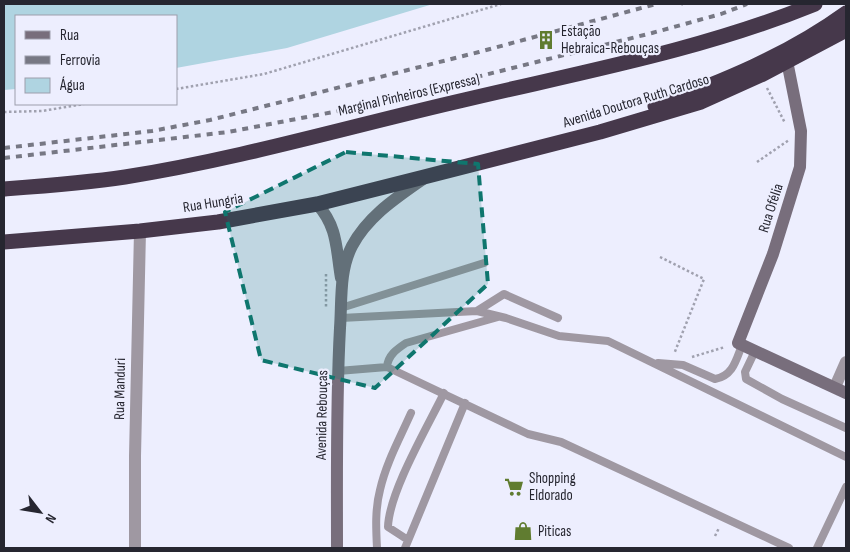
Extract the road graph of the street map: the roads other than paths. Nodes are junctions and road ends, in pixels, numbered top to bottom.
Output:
1 (814, 4) edge
2 (846, 13) edge
3 (844, 34) edge
4 (787, 61) junction
5 (600, 132) junction
6 (424, 177) junction
7 (4, 189) edge
8 (317, 204) junction
9 (140, 231) junction
10 (4, 242) edge
11 (484, 263) dead end
12 (342, 283) junction
13 (477, 311) junction
14 (341, 313) junction
15 (500, 316) junction
16 (558, 318) dead end
17 (740, 344) junction
18 (755, 350) junction
19 (654, 362) junction
20 (846, 362) edge
21 (387, 367) junction
22 (338, 371) junction
23 (841, 390) edge
24 (444, 392) junction
25 (465, 403) junction
26 (411, 413) dead end
27 (846, 428) edge
28 (846, 457) edge
29 (846, 487) edge
30 (407, 544) edge
31 (818, 545) edge
32 (135, 548) edge
33 (337, 548) edge
34 (377, 548) edge
35 (789, 548) edge
36 (827, 548) edge

1 - 7 highway, Marginal Pinheiros (Expressa)
2 - 5 highway
3 - 4 highway, Avenida Doutora Ruth Cardoso
4 - 5 highway, Avenida Doutora Ruth Cardoso
4 - 17 street, Rua Ofélia
5 - 6 highway, Avenida Doutora Ruth Cardoso
6 - 8 highway, Rua Hungria
6 - 12 street, Avenida Rebouças
8 - 9 highway, Rua Hungria
8 - 12 street, Avenida Rebouças
9 - 10 highway, Rua Hungria
9 - 32 street, Rua Manduri
11 - 14 lane
12 - 14 street, Avenida Rebouças
13 - 14 lane
13 - 15 lane
13 - 16 lane
14 - 22 street, Avenida Rebouças
15 - 19 lane
15 - 21 lane
17 - 18 street
17 - 19 lane
18 - 23 street
18 - 27 lane
19 - 28 lane
20 - 23 street
21 - 22 lane
21 - 24 lane
22 - 33 street, Avenida Rebouças
24 - 25 lane
24 - 30 lane
25 - 30 lane
25 - 35 lane
26 - 34 lane
29 - 31 lane
31 - 36 lane

